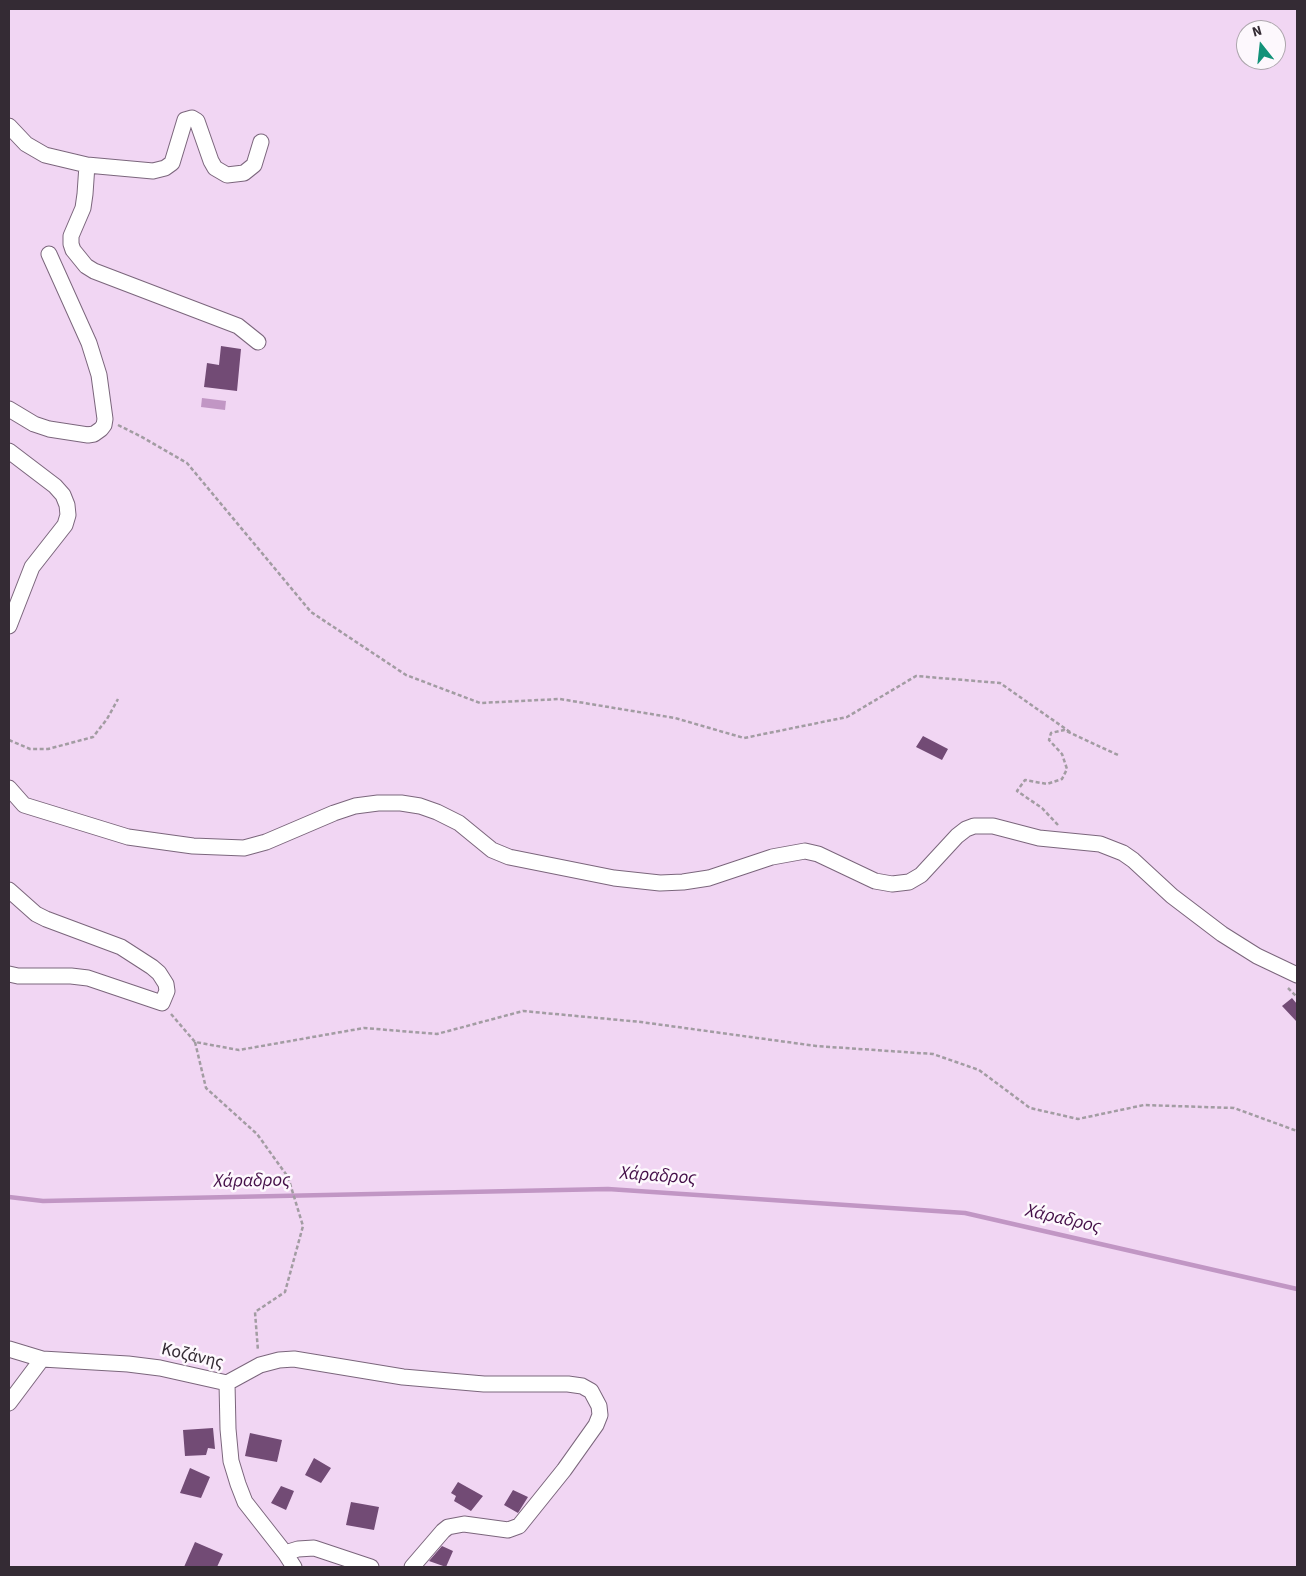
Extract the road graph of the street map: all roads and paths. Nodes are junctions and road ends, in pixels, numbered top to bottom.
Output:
1 (9, 126) edge
2 (261, 142) dead end
3 (87, 165) junction
4 (49, 254) dead end
5 (258, 342) dead end
6 (9, 409) edge
7 (105, 419) junction
8 (9, 451) edge
9 (9, 626) edge
10 (118, 699) dead end
11 (1070, 732) junction
12 (9, 740) edge
13 (1118, 755) dead end
14 (9, 788) edge
15 (1060, 839) junction
16 (9, 890) edge
17 (9, 974) edge
18 (1297, 975) edge
19 (162, 1003) junction
20 (195, 1042) junction
21 (1297, 1131) edge
22 (9, 1349) edge
23 (42, 1359) junction
24 (260, 1365) junction
25 (227, 1383) junction
26 (9, 1403) edge
27 (285, 1553) junction
28 (294, 1567) edge
29 (371, 1567) edge
30 (412, 1567) edge

1 - 3 street
2 - 3 street
3 - 5 street
4 - 7 street
6 - 7 street
7 - 11 path
8 - 9 street
10 - 12 path
11 - 13 path
11 - 15 path
14 - 15 street
15 - 18 street
16 - 19 street
17 - 19 street
19 - 20 path
20 - 21 path
20 - 24 path
22 - 23 street, Κοζάνης
23 - 25 street, Κοζάνης
23 - 26 street
24 - 25 street
24 - 30 street
25 - 27 street, Κοζάνης
27 - 28 street, Κοζάνης
27 - 29 street

